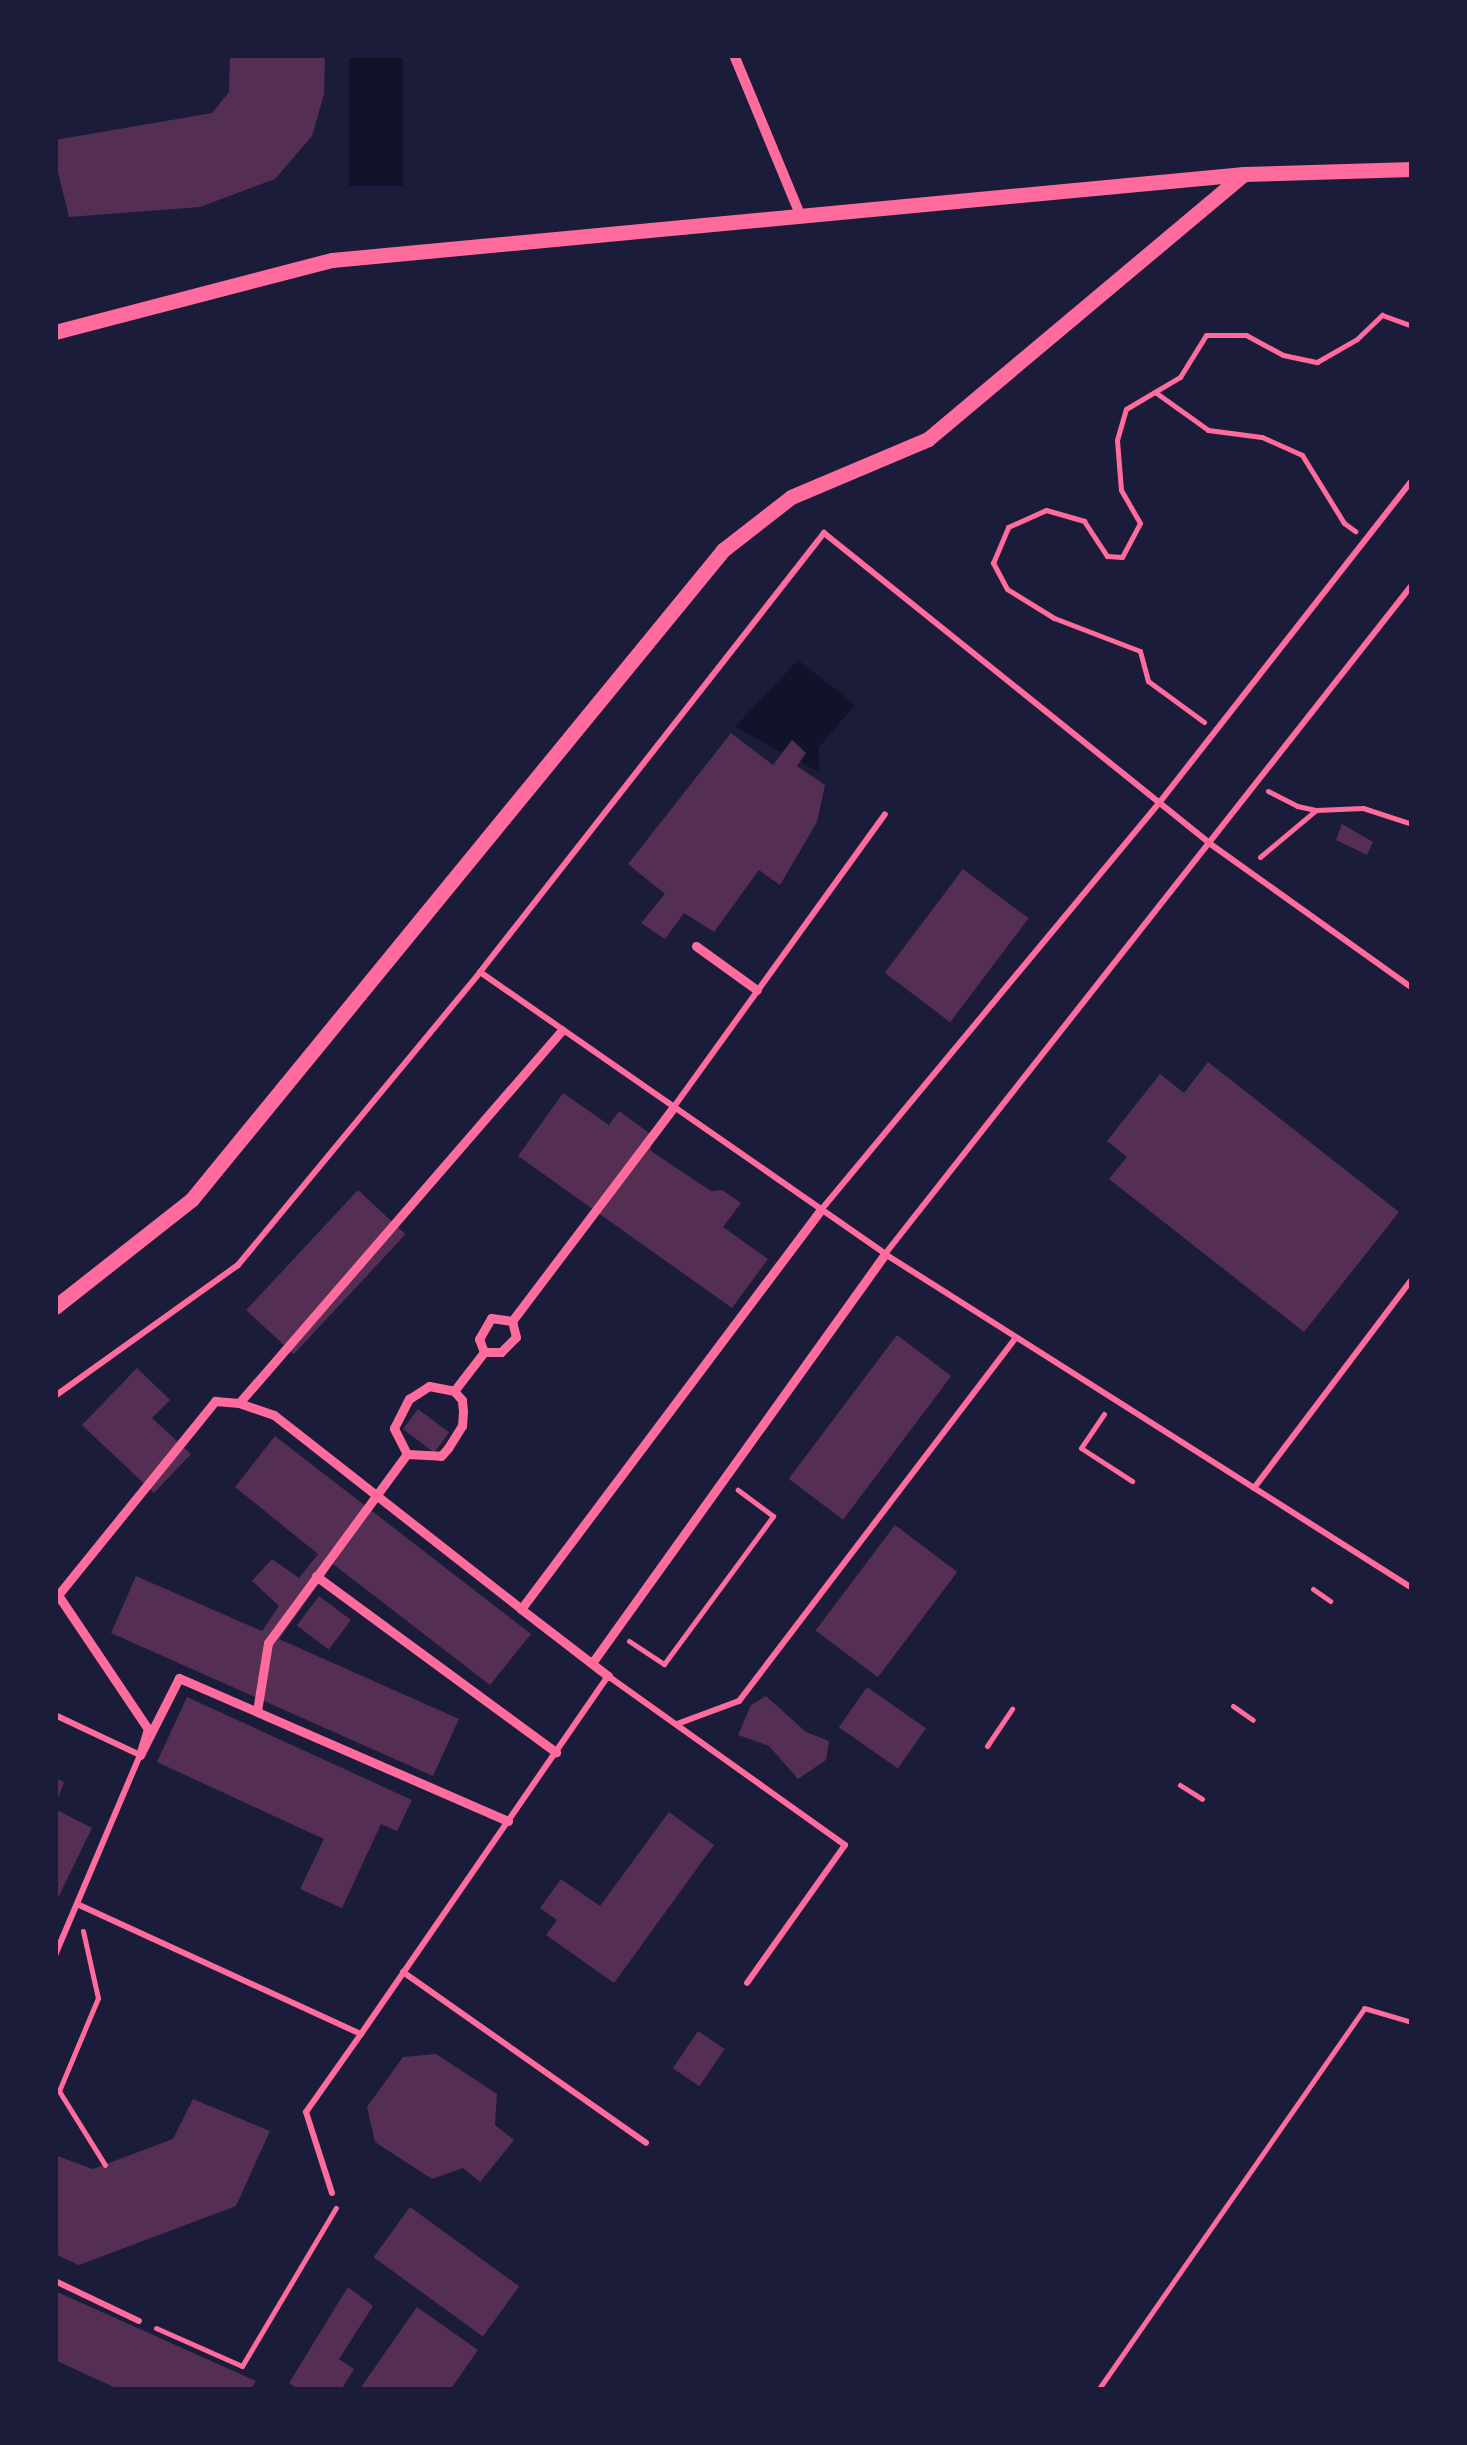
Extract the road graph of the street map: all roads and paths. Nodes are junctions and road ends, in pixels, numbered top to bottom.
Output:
1 (734, 55) edge
2 (1412, 169) edge
3 (1244, 174) junction
4 (800, 214) junction
5 (1412, 326) edge
6 (55, 332) edge
7 (1155, 392) junction
8 (1412, 480) edge
9 (1366, 538) junction
10 (1412, 585) edge
11 (1215, 730) junction
12 (1257, 782) junction
13 (1159, 804) junction
14 (1316, 810) junction
15 (885, 814) dead end
16 (1412, 824) edge
17 (1209, 843) junction
18 (1246, 869) junction
19 (696, 946) dead end
20 (480, 972) junction
21 (1412, 988) edge
22 (757, 990) junction
23 (562, 1030) junction
24 (673, 1108) junction
25 (821, 1210) junction
26 (885, 1254) junction
27 (1412, 1280) edge
28 (55, 1306) edge
29 (512, 1321) junction
30 (1016, 1337) junction
31 (484, 1352) junction
32 (454, 1391) junction
33 (55, 1396) edge
34 (1114, 1399) junction
35 (239, 1403) junction
36 (407, 1454) junction
37 (724, 1479) junction
38 (1132, 1481) dead end
39 (1254, 1488) junction
40 (378, 1495) junction
41 (316, 1576) junction
42 (1313, 1588) dead end
43 (1412, 1588) edge
44 (1330, 1602) dead end
45 (522, 1609) junction
46 (614, 1631) junction
47 (592, 1663) junction
48 (608, 1676) junction
49 (1234, 1706) dead end
50 (1012, 1709) dead end
51 (257, 1711) junction
52 (55, 1715) edge
53 (1253, 1720) dead end
54 (676, 1725) junction
55 (987, 1746) dead end
56 (556, 1752) junction
57 (140, 1754) junction
58 (1180, 1785) dead end
59 (1202, 1799) dead end
60 (508, 1821) junction
61 (77, 1904) junction
62 (55, 1956) edge
63 (404, 1972) junction
64 (746, 1983) dead end
65 (1412, 2022) edge
66 (361, 2034) junction
67 (646, 2143) dead end
68 (105, 2165) dead end
69 (332, 2193) joint
70 (55, 2281) edge
71 (139, 2321) joint
72 (1098, 2390) edge

1 - 4 street
2 - 3 street
3 - 4 street
3 - 28 street
4 - 6 street
5 - 7 path
7 - 9 path
7 - 11 path
8 - 9 lane
9 - 11 lane
10 - 12 lane
11 - 13 lane
12 - 14 path
12 - 17 lane
13 - 17 lane
13 - 20 lane
13 - 25 lane
14 - 16 path
14 - 18 path
15 - 22 lane
17 - 18 lane
17 - 26 lane
18 - 21 lane
19 - 22 street
20 - 23 lane
20 - 33 lane
22 - 24 lane
23 - 24 lane
23 - 35 street
24 - 25 lane
24 - 29 street
25 - 26 lane
25 - 45 street
26 - 30 lane
26 - 37 street
27 - 39 lane
29 - 31 street
29 - 31 street
30 - 34 lane
30 - 54 lane
31 - 32 street
32 - 36 street
32 - 36 street
34 - 38 path
34 - 39 lane
35 - 40 street
35 - 57 street
36 - 40 street
37 - 46 street
37 - 46 path
39 - 43 lane
40 - 41 street
40 - 45 street
41 - 51 street
41 - 56 street
42 - 44 path
45 - 47 street
46 - 47 street
47 - 48 street
48 - 54 lane
48 - 56 lane
49 - 53 path
50 - 55 path
51 - 57 street
51 - 60 street
52 - 57 lane
54 - 64 lane
56 - 60 lane
57 - 61 lane
58 - 59 path
60 - 63 lane
61 - 62 lane
61 - 66 lane
61 - 68 path
63 - 66 lane
63 - 67 lane
65 - 72 path
66 - 69 lane
69 - 71 path
70 - 71 lane

